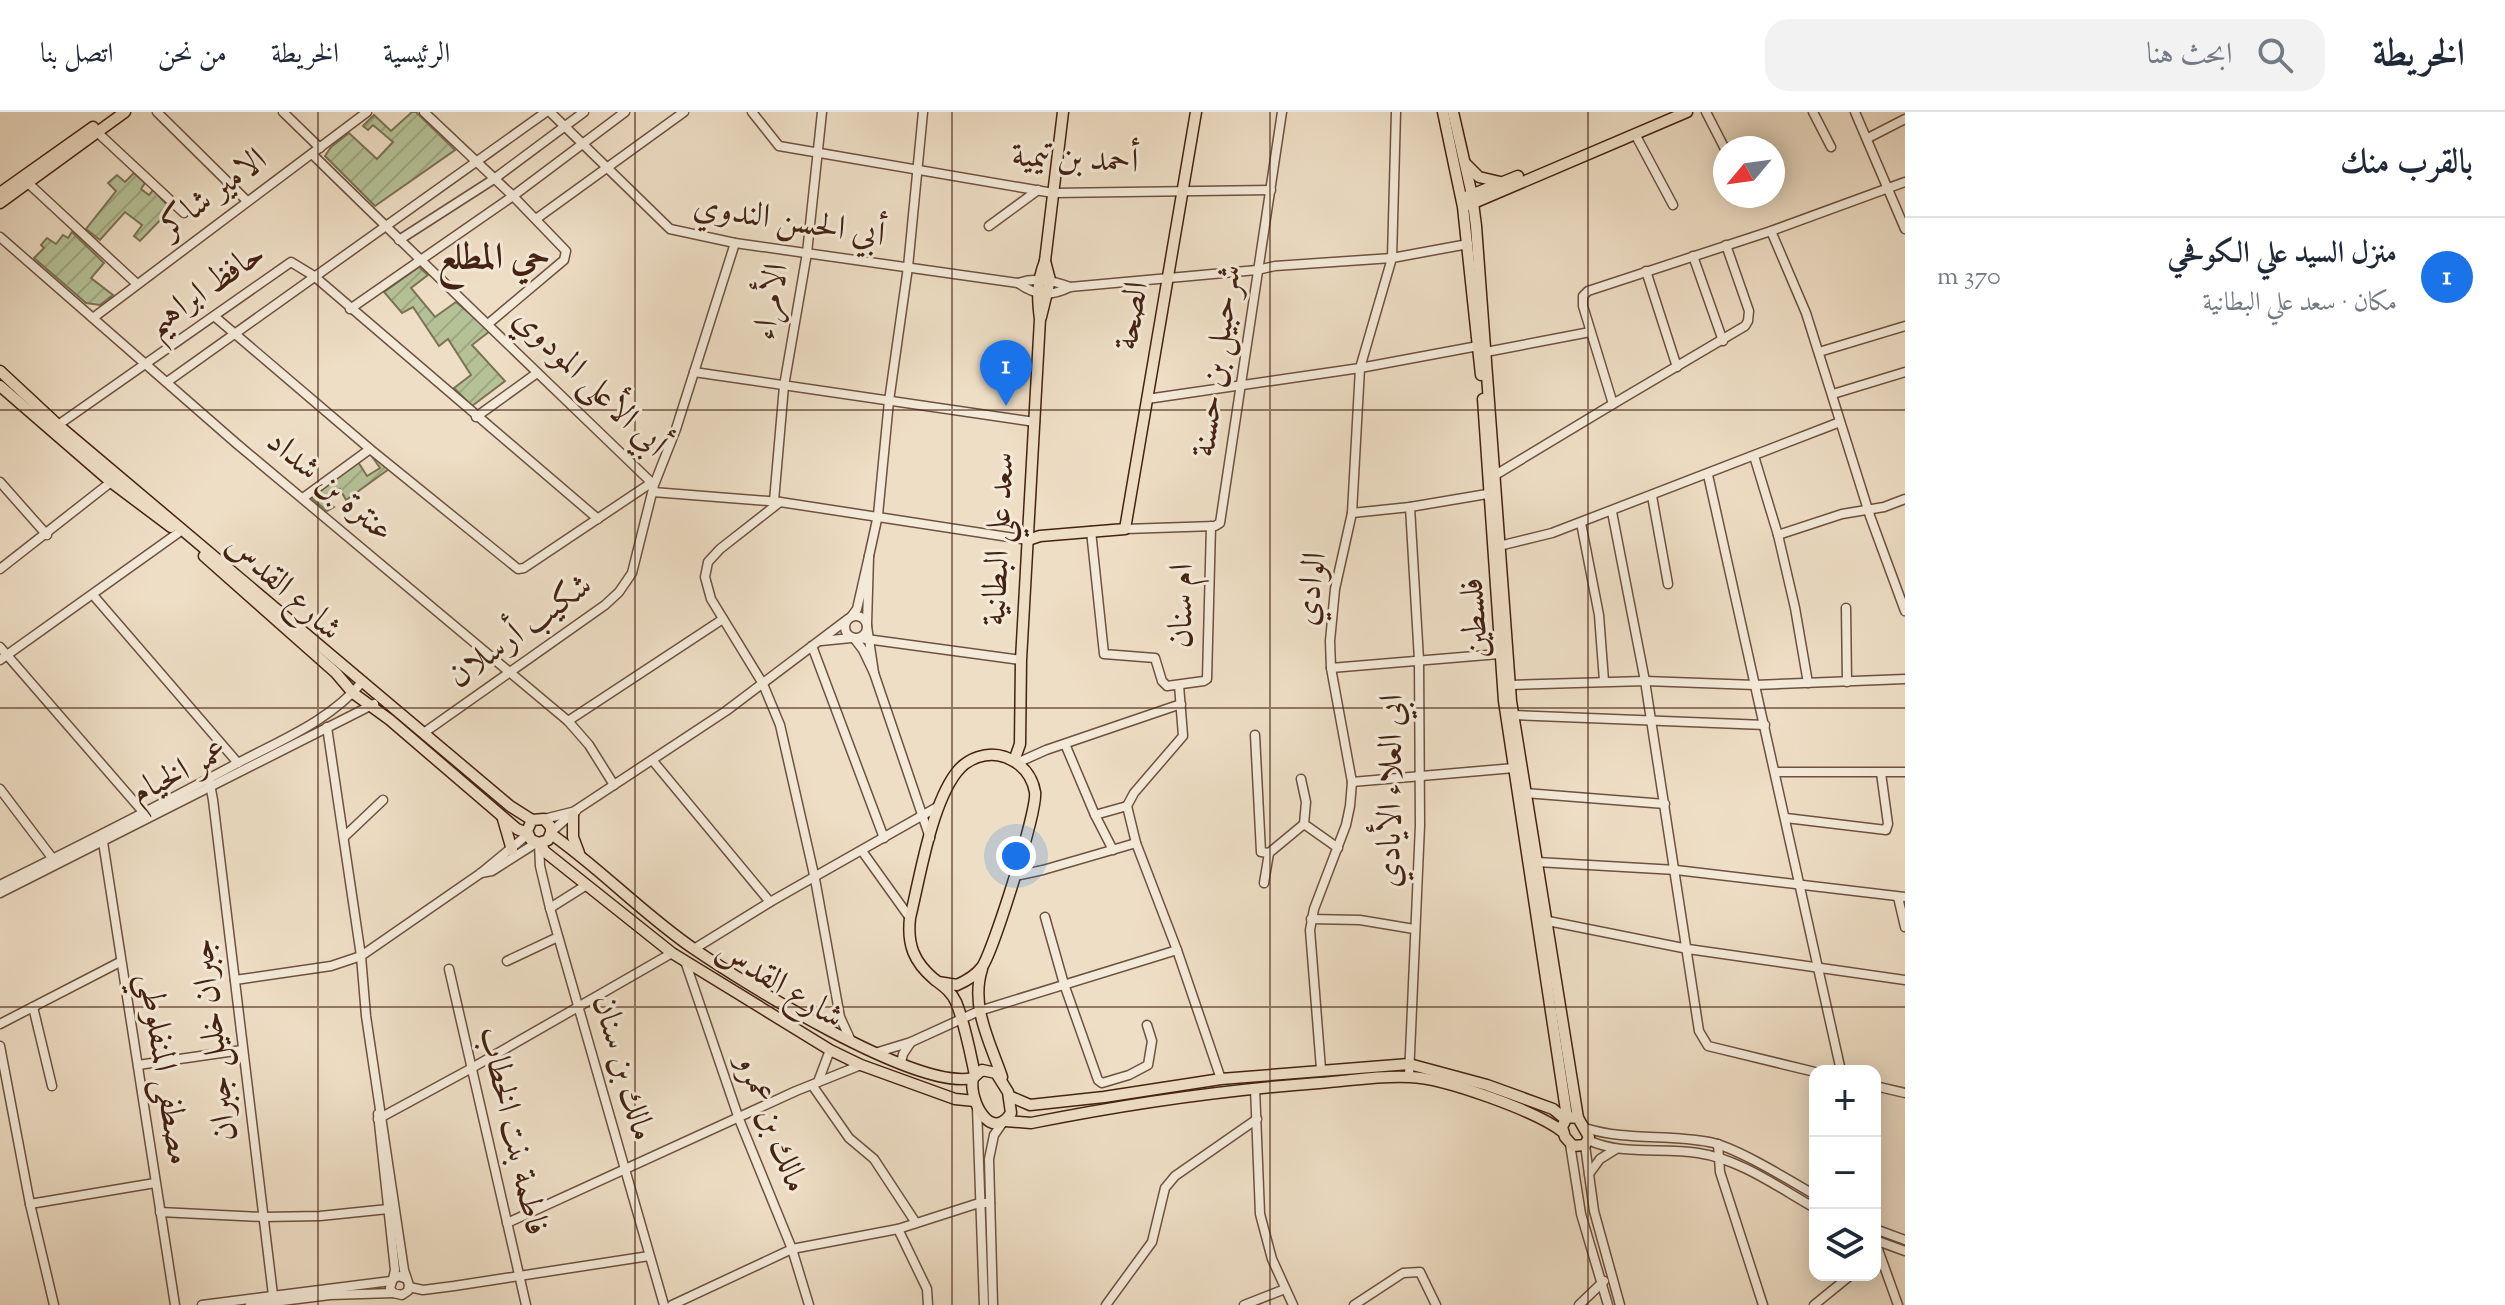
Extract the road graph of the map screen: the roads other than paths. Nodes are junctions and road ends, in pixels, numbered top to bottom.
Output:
1 (114, 112) edge
2 (125, 112) edge
3 (157, 112) edge
4 (283, 112) edge
5 (367, 112) edge
6 (424, 112) edge
7 (548, 112) edge
8 (584, 112) edge
9 (625, 112) edge
10 (684, 112) edge
11 (752, 112) edge
12 (822, 112) edge
13 (923, 112) edge
14 (1063, 112) edge
15 (1196, 112) edge
16 (1282, 112) edge
17 (1396, 112) edge
18 (1443, 112) edge
19 (1453, 112) edge
20 (1671, 112) edge
21 (1687, 112) edge
22 (1706, 112) edge
23 (1813, 112) edge
24 (1855, 112) edge
25 (1905, 119) edge
26 (565, 125) junction
27 (97, 132) junction
28 (1635, 134) junction
29 (1718, 136) edge
30 (1868, 138) junction
31 (583, 142) junction
32 (1831, 147) dead end
33 (320, 148) junction
34 (312, 154) junction
35 (817, 154) junction
36 (1464, 161) junction
37 (477, 163) junction
38 (608, 168) junction
39 (916, 169) junction
40 (494, 179) junction
41 (1502, 182) junction
42 (1905, 182) edge
43 (28, 183) junction
44 (1889, 188) junction
45 (1038, 190) junction
46 (1183, 190) junction
47 (1271, 190) junction
48 (0, 193) edge
49 (1053, 193) junction
50 (1489, 195) junction
51 (513, 196) junction
52 (247, 201) junction
53 (1468, 201) junction
54 (0, 203) edge
55 (1673, 205) dead end
56 (184, 213) dead end
57 (536, 219) junction
58 (989, 226) dead end
59 (1476, 226) junction
60 (386, 227) junction
61 (1905, 229) edge
62 (1771, 231) junction
63 (0, 237) edge
64 (399, 240) junction
65 (735, 243) junction
66 (1468, 244) junction
67 (1726, 245) junction
68 (807, 253) junction
69 (1693, 256) junction
70 (1392, 258) junction
71 (418, 260) junction
72 (1045, 261) junction
73 (908, 267) junction
74 (1257, 270) junction
75 (1646, 271) junction
76 (314, 276) junction
77 (1168, 278) junction
78 (1038, 279) junction
79 (1050, 280) junction
80 (1018, 283) junction
81 (137, 284) junction
82 (1070, 287) junction
83 (1042, 294) junction
84 (350, 309) junction
85 (214, 316) junction
86 (93, 318) junction
87 (488, 324) junction
88 (1905, 326) edge
89 (1590, 332) junction
90 (234, 334) junction
91 (1723, 341) junction
92 (1482, 349) junction
93 (1819, 352) junction
94 (146, 365) junction
95 (1677, 367) junction
96 (1360, 368) junction
97 (0, 371) edge
98 (694, 372) junction
99 (1905, 372) edge
100 (537, 373) junction
101 (167, 382) junction
102 (0, 386) edge
103 (784, 386) junction
104 (1242, 386) junction
105 (1833, 394) junction
106 (1147, 399) junction
107 (889, 401) junction
108 (1613, 404) junction
109 (476, 417) junction
110 (1035, 422) junction
111 (1840, 422) junction
112 (58, 425) junction
113 (370, 449) junction
114 (1754, 456) junction
115 (1708, 475) junction
116 (1492, 477) junction
117 (0, 482) edge
118 (111, 482) junction
119 (653, 487) junction
120 (1493, 493) junction
121 (1652, 496) junction
122 (303, 498) junction
123 (1905, 499) edge
124 (777, 502) junction
125 (1410, 507) junction
126 (1867, 508) junction
127 (1612, 512) junction
128 (1352, 513) junction
129 (878, 515) junction
130 (598, 519) junction
131 (1581, 523) junction
132 (1211, 526) junction
133 (1125, 529) junction
134 (1091, 531) junction
135 (178, 533) junction
136 (47, 535) junction
137 (1778, 535) junction
138 (1028, 540) junction
139 (1499, 546) junction
140 (869, 556) junction
141 (1, 567) edge
142 (1668, 584) dead end
143 (93, 595) junction
144 (1846, 608) dead end
145 (1905, 611) edge
146 (849, 618) junction
147 (723, 619) junction
148 (867, 625) junction
149 (858, 638) junction
150 (816, 644) junction
151 (0, 647) edge
152 (1499, 654) junction
153 (4, 657) edge
154 (1021, 660) junction
155 (1419, 660) junction
156 (1331, 668) junction
157 (508, 672) junction
158 (874, 673) junction
159 (1905, 679) edge
160 (363, 681) junction
161 (1604, 681) junction
162 (1645, 681) junction
163 (1847, 682) junction
164 (1808, 683) junction
165 (763, 684) junction
166 (1179, 685) junction
167 (1510, 685) junction
168 (1755, 685) junction
169 (353, 693) junction
170 (382, 697) junction
171 (1181, 704) junction
172 (369, 707) junction
173 (1513, 715) junction
174 (568, 721) junction
175 (1652, 722) junction
176 (1765, 725) junction
177 (327, 727) junction
178 (425, 732) junction
179 (1255, 735) dead end
180 (1065, 744) junction
181 (653, 761) junction
182 (1015, 762) junction
183 (238, 763) junction
184 (1514, 768) junction
185 (1775, 772) junction
186 (1905, 772) edge
187 (1881, 773) junction
188 (1420, 778) junction
189 (1301, 779) dead end
190 (210, 782) junction
191 (1352, 782) junction
192 (614, 785) junction
193 (0, 789) edge
194 (1525, 793) junction
195 (383, 800) dead end
196 (1665, 804) junction
197 (940, 805) junction
198 (1127, 806) junction
199 (144, 813) junction
200 (574, 813) junction
201 (1095, 815) junction
202 (921, 816) junction
203 (502, 817) junction
204 (1525, 817) junction
205 (1786, 818) junction
206 (544, 819) junction
207 (532, 820) junction
208 (1304, 824) junction
209 (551, 833) junction
210 (344, 837) junction
211 (884, 838) junction
212 (534, 839) junction
213 (930, 839) junction
214 (103, 842) junction
215 (1136, 843) junction
216 (1338, 848) junction
217 (512, 850) junction
218 (1113, 850) junction
219 (862, 851) junction
220 (1269, 853) junction
221 (581, 858) junction
222 (53, 859) junction
223 (1537, 862) junction
224 (1676, 870) junction
225 (481, 873) junction
226 (1015, 876) junction
227 (815, 879) junction
228 (1264, 883) dead end
229 (0, 885) edge
230 (585, 886) junction
231 (1799, 886) junction
232 (0, 893) edge
233 (1901, 897) edge
234 (770, 902) junction
235 (550, 908) junction
236 (1045, 917) dead end
237 (910, 918) junction
238 (1311, 919) junction
239 (1542, 920) junction
240 (1905, 927) edge
241 (1414, 929) junction
242 (558, 937) junction
243 (694, 949) junction
244 (1688, 949) junction
245 (1177, 950) junction
246 (672, 953) junction
247 (361, 956) junction
248 (507, 961) dead end
249 (685, 961) junction
250 (120, 962) junction
251 (1816, 965) junction
252 (983, 966) junction
253 (449, 969) dead end
254 (235, 980) junction
255 (1905, 980) edge
256 (938, 982) junction
257 (1064, 984) junction
258 (33, 1007) junction
259 (578, 1008) junction
260 (979, 1011) junction
261 (960, 1018) junction
262 (0, 1024) edge
263 (1147, 1025) dead end
264 (851, 1042) junction
265 (911, 1042) junction
266 (0, 1046) edge
267 (242, 1050) junction
268 (830, 1050) junction
269 (875, 1053) junction
270 (901, 1063) junction
271 (1409, 1064) junction
272 (138, 1065) junction
273 (861, 1065) junction
274 (1840, 1065) edge
275 (470, 1069) junction
276 (1321, 1069) junction
277 (1809, 1071) edge
278 (974, 1076) junction
279 (1409, 1076) junction
280 (1221, 1079) junction
281 (1004, 1082) junction
282 (815, 1083) junction
283 (52, 1086) dead end
284 (1881, 1087) edge
285 (1255, 1088) junction
286 (1905, 1093) edge
287 (1009, 1096) junction
288 (1565, 1096) junction
289 (1061, 1103) junction
290 (976, 1104) junction
291 (1553, 1109) junction
292 (1061, 1117) junction
293 (380, 1118) junction
294 (739, 1119) junction
295 (1257, 1119) junction
296 (1574, 1120) junction
297 (1004, 1121) junction
298 (1563, 1132) junction
299 (1587, 1142) junction
300 (1570, 1144) junction
301 (1718, 1144) junction
302 (1616, 1149) junction
303 (1719, 1158) junction
304 (625, 1171) junction
305 (1588, 1174) junction
306 (155, 1183) junction
307 (1809, 1192) edge
308 (979, 1203) junction
309 (990, 1203) junction
310 (30, 1204) junction
311 (1809, 1205) edge
312 (388, 1209) junction
313 (160, 1212) junction
314 (263, 1217) junction
315 (507, 1223) junction
316 (916, 1223) junction
317 (898, 1229) junction
318 (1881, 1231) edge
319 (1905, 1240) edge
320 (1881, 1243) edge
321 (792, 1249) junction
322 (1905, 1251) edge
323 (649, 1256) junction
324 (1881, 1263) edge
325 (1611, 1276) junction
326 (520, 1278) junction
327 (392, 1280) junction
328 (1844, 1281) edge
329 (1601, 1284) junction
330 (1285, 1289) junction
331 (402, 1292) edge
332 (273, 1295) junction
333 (330, 1295) junction
334 (54, 1305) edge
335 (175, 1305) edge
336 (202, 1305) edge
337 (250, 1305) edge
338 (330, 1305) edge
339 (407, 1305) edge
340 (526, 1305) edge
341 (664, 1305) edge
342 (672, 1305) edge
343 (809, 1305) edge
344 (928, 1305) edge
345 (984, 1305) edge
346 (993, 1305) edge
347 (1106, 1305) edge
348 (1244, 1305) edge
349 (1293, 1305) edge
350 (1354, 1305) edge
351 (1436, 1305) edge
352 (1579, 1305) edge
353 (1608, 1305) edge
354 (1620, 1305) edge
355 (1763, 1305) edge
356 (1814, 1305) edge
357 (1898, 1305) edge

1 - 48 main road
2 - 27 main road
3 - 52 street
4 - 33 street
5 - 33 street, الامير شاكر
6 - 37 street
7 - 26 street, أبي الحسن الندوي
7 - 37 street
8 - 26 street
9 - 31 street
10 - 38 street
11 - 35 street, أحمد بن تيمية
12 - 35 street, الأمراء
13 - 39 street
14 - 49 main road, سعد علي البطانية
15 - 46 main road, الصحة
16 - 47 street, شرحبيل بن حسنة
17 - 70 street, الوادي
18 - 53 main road, فلسطين
19 - 36 main road, فلسطين
20 - 41 main road
21 - 28 main road
22 - 29 street
23 - 32 street
24 - 30 street
25 - 30 street
26 - 31 street, أبي الحسن الندوي
26 - 40 street
27 - 43 main road
27 - 56 street
28 - 50 main road
28 - 55 street
30 - 44 street
31 - 38 street, أبي الحسن الندوي
31 - 51 street
33 - 34 street, الامير شاكر
34 - 52 street, الامير شاكر
34 - 60 street, أبي الأعلى المودوي
35 - 39 street, أحمد بن تيمية
35 - 68 street, الأمراء
36 - 41 main road
36 - 53 main road, فلسطين
37 - 40 street
37 - 60 street
38 - 57 street
38 - 65 street, أبي الحسن الندوي
39 - 45 street, أحمد بن تيمية
39 - 73 street
40 - 51 street
40 - 64 street
41 - 53 main road
42 - 44 street
43 - 54 main road
43 - 81 street
44 - 61 street
44 - 62 street
45 - 49 street, أحمد بن تيمية
45 - 58 street
46 - 47 street, أحمد بن تيمية
46 - 49 street, أحمد بن تيمية
46 - 77 main road, الصحة
47 - 74 street, شرحبيل بن حسنة
49 - 72 main road, سعد علي البطانية
50 - 53 main road
50 - 59 main road
51 - 57 street
51 - 71 street
52 - 81 street, الامير شاكر
53 - 59 main road, فلسطين
53 - 66 main road, فلسطين
57 - 87 street
59 - 92 main road, فلسطين
60 - 64 street, أبي الأعلى المودوي
60 - 76 street
62 - 67 street
62 - 93 street
63 - 86 street, عنترة بن شداد
64 - 71 street, أبي الأعلى المودوي
65 - 68 street, أبي الحسن الندوي
65 - 98 street, شكيب أرسلان
66 - 70 street, أبي الحسن الندوي
66 - 92 main road, فلسطين
67 - 69 street
67 - 91 street
68 - 73 street, أبي الحسن الندوي
68 - 103 street, الأمراء
69 - 75 street
69 - 91 street
70 - 74 street, أبي الحسن الندوي
70 - 96 street, الوادي
71 - 84 street
71 - 87 street, أبي الأعلى المودوي
72 - 78 main road, سعد علي البطانية
72 - 79 main road, سعد علي البطانية
73 - 80 street, أبي الحسن الندوي
73 - 107 street
74 - 77 street, أبي الحسن الندوي
74 - 104 street, شرحبيل بن حسنة
75 - 89 street
75 - 95 street
76 - 84 street, حافظ ابراهيم
76 - 85 street, حافظ ابراهيم
76 - 90 street
77 - 82 street, أبي الحسن الندوي
77 - 106 main road, الصحة
78 - 79 street, أبي الحسن الندوي
78 - 80 street, أبي الحسن الندوي
78 - 83 main road, سعد علي البطانية
79 - 82 street, أبي الحسن الندوي
79 - 83 main road, سعد علي البطانية
80 - 83 street, أبي الحسن الندوي
81 - 86 street, الامير شاكر
82 - 83 street, أبي الحسن الندوي
83 - 110 main road, سعد علي البطانية
84 - 109 street, حافظ ابراهيم
85 - 90 street
85 - 94 street, حافظ ابراهيم
86 - 94 street, عنترة بن شداد
87 - 100 street, أبي الأعلى المودوي
88 - 93 street
89 - 92 street
89 - 108 street
90 - 101 street
90 - 113 street
91 - 95 street
92 - 96 street
92 - 116 main road, فلسطين
93 - 105 street
94 - 101 street, عنترة بن شداد
94 - 112 street, حافظ ابراهيم
95 - 108 street
96 - 104 street
96 - 128 street, الوادي
97 - 112 main road
98 - 103 street
98 - 119 street, شكيب أرسلان
99 - 105 street
100 - 109 street
100 - 119 street, أبي الأعلى المودوي
101 - 122 street, عنترة بن شداد
102 - 118 main road, شارع القدس
103 - 107 street
103 - 124 street, الأمراء
104 - 106 street
104 - 132 street, شرحبيل بن حسنة
105 - 111 street
106 - 133 main road, الصحة
107 - 110 street
107 - 129 street
108 - 116 street
109 - 130 street, حافظ ابراهيم
110 - 138 main road, سعد علي البطانية
111 - 114 street
111 - 126 street
112 - 160 main road
113 - 122 street
113 - 130 street
114 - 115 street
114 - 137 street
115 - 121 street
115 - 168 street
116 - 120 main road, فلسطين
117 - 136 street
118 - 135 main road, شارع القدس
118 - 136 street
119 - 124 street, أبي الأعلى المودوي
119 - 130 street
119 - 157 street, شكيب أرسلان
120 - 125 street
120 - 139 main road, فلسطين
120 - 152 main road, فلسطين
121 - 127 street
121 - 142 street
122 - 157 street, عنترة بن شداد
123 - 126 street
124 - 129 street, أبي الأعلى المودوي
124 - 147 street
125 - 128 street
125 - 155 street, ابي العلاء الأيادي
126 - 137 street
126 - 145 street
127 - 131 street
127 - 162 street
128 - 156 street, الوادي
129 - 138 street, أبي الأعلى المودوي
129 - 140 street
131 - 139 street
131 - 161 street
132 - 133 street
132 - 166 street, ام سنان
133 - 134 main road, أبي الأعلى المودوي
134 - 138 main road, أبي الأعلى المودوي
134 - 166 street, ام سنان
135 - 143 street
135 - 169 main road, شارع القدس
136 - 141 street
137 - 164 street
138 - 154 main road, سعد علي البطانية
139 - 167 main road, فلسطين
140 - 146 street
140 - 148 street
143 - 153 street
143 - 183 street
144 - 163 street
146 - 148 street
146 - 149 street
146 - 150 street
147 - 165 street
147 - 174 street
148 - 149 street
149 - 150 street
149 - 154 street
149 - 158 street
149 - 158 street
150 - 165 street
150 - 211 street
151 - 153 street
152 - 155 street
152 - 184 main road, فلسطين
153 - 199 street
154 - 182 main road, سعد علي البطانية
155 - 156 street
155 - 188 street, ابي العلاء الأيادي
156 - 191 street, الوادي
157 - 174 street, عنترة بن شداد
157 - 178 street, شكيب أرسلان
158 - 202 street
159 - 163 street
160 - 169 street, عمر الخيام
160 - 170 main road
161 - 162 street
161 - 167 street
162 - 168 street
162 - 175 street
163 - 164 street
164 - 168 street
165 - 181 street
165 - 227 street
166 - 171 street
167 - 173 main road, فلسطين
168 - 176 street
169 - 172 main road, شارع القدس
169 - 183 street, عمر الخيام
170 - 172 street, عمر الخيام
170 - 178 main road
171 - 180 street
171 - 198 street
172 - 177 street, عمر الخيام
172 - 203 main road, شارع القدس
173 - 175 street
173 - 194 main road, فلسطين
174 - 192 street, عنترة بن شداد
175 - 176 street
175 - 196 street
176 - 185 street
177 - 190 street, عمر الخيام
177 - 210 street
178 - 207 main road
179 - 220 street
180 - 182 street
180 - 201 street
181 - 192 street
181 - 234 street
182 - 197 main road
182 - 226 main road
183 - 190 street, عمر الخيام
184 - 188 street
184 - 204 main road, فلسطين
185 - 187 street
185 - 205 street
186 - 187 street
187 - 205 street
188 - 191 street
188 - 241 street, ابي العلاء الأيادي
189 - 208 street
190 - 199 street, عمر الخيام
190 - 214 street, عمر الخيام
190 - 254 street, جبران خليل جبران
191 - 216 street, الوادي
192 - 200 street
193 - 222 street
194 - 196 street
194 - 204 main road, فلسطين
195 - 210 street
196 - 224 street
197 - 202 street
197 - 213 main road
198 - 201 street
198 - 215 street
199 - 222 street, عمر الخيام
200 - 206 street
200 - 209 street
200 - 221 main road
201 - 218 street
202 - 211 street
202 - 213 street
203 - 212 main road, شارع القدس
203 - 217 main road
204 - 223 main road, فلسطين
204 - 239 main road, فلسطين
205 - 231 street
206 - 207 main road
206 - 209 main road
207 - 212 main road
208 - 216 street
208 - 220 street
209 - 212 main road
209 - 221 main road
210 - 247 street
211 - 219 street
212 - 217 street
212 - 225 street
212 - 230 main road, شارع القدس
212 - 235 street, مالك بن سنان
213 - 237 main road
214 - 232 street, عمر الخيام
214 - 250 street, مصطفى المنفلوطي
215 - 218 street
215 - 245 street
216 - 238 street, الوادي
217 - 225 street
218 - 226 street
219 - 227 street
219 - 237 street
220 - 228 street
221 - 243 main road
222 - 229 street, عمر الخيام
223 - 224 street
223 - 239 main road, فلسطين
224 - 231 street
224 - 244 street
225 - 247 street
226 - 252 main road
227 - 234 street
227 - 264 street
230 - 235 street
230 - 246 main road, شارع القدس
231 - 233 street
231 - 251 street
233 - 240 street
234 - 243 street
235 - 242 street, مالك بن سنان
236 - 257 street
237 - 256 main road
238 - 241 street
238 - 276 street, الوادي
239 - 244 street
239 - 288 main road, فلسطين
239 - 296 main road, فلسطين
241 - 271 street, ابي العلاء الأيادي
242 - 248 street
242 - 259 street, مالك بن سنان
243 - 264 main road
244 - 251 street
244 - 277 street
245 - 257 street
245 - 280 street
246 - 249 main road, شارع القدس
246 - 259 street
247 - 254 street
247 - 293 street
249 - 268 main road, شارع القدس
249 - 294 street, مالك بن عمرو
250 - 258 street
250 - 272 street, مصطفى المنفلوطي
251 - 255 street
251 - 274 street
252 - 256 main road
252 - 260 main road
253 - 275 street, فاطمة بنت الخطاب
254 - 267 street, جبران خليل جبران
256 - 261 main road
257 - 260 street
257 - 263 street
258 - 262 street
258 - 283 street
259 - 275 street
259 - 304 street, مالك بن سنان
260 - 261 street
260 - 281 main road
261 - 265 street
261 - 278 main road
264 - 269 main road
265 - 269 street
265 - 270 street
266 - 310 street
267 - 272 street
267 - 314 street, جبران خليل جبران
268 - 273 main road, شارع القدس
268 - 282 street
269 - 270 main road
270 - 278 main road
271 - 276 main road
271 - 279 street, ابي العلاء الأيادي
271 - 291 main road
272 - 306 street, مصطفى المنفلوطي
273 - 282 street
273 - 290 main road, شارع القدس
275 - 293 street
275 - 315 street, فاطمة بنت الخطاب
276 - 280 main road
278 - 281 main road
278 - 290 main road
279 - 285 main road
279 - 298 main road
280 - 289 main road
281 - 287 main road
282 - 294 street
282 - 316 street
284 - 286 street
285 - 292 main road
285 - 295 street
287 - 289 main road
287 - 297 main road
288 - 291 main road
288 - 296 main road, فلسطين
289 - 292 main road
290 - 297 main road
290 - 308 street
291 - 296 main road
292 - 297 main road
293 - 312 street
293 - 331 street
294 - 304 street
294 - 321 street, مالك بن عمرو
295 - 330 street
295 - 347 street
296 - 298 main road
296 - 299 main road
296 - 301 street
297 - 309 street
298 - 300 main road
299 - 300 main road
299 - 302 street
299 - 305 street
300 - 329 street
301 - 303 street
301 - 307 street
302 - 303 street
302 - 305 street
303 - 311 street
303 - 355 street
304 - 315 street
304 - 323 street, مالك بن سنان
305 - 325 street
306 - 310 street
306 - 313 street, مصطفى المنفلوطي
308 - 309 street
308 - 316 street
308 - 345 street
309 - 346 street
310 - 334 street
312 - 314 street
312 - 327 street
313 - 314 street
313 - 335 street, مصطفى المنفلوطي
314 - 332 street, جبران خليل جبران
315 - 326 street, فاطمة بنت الخطاب
316 - 317 street
317 - 321 street
317 - 344 street
318 - 319 street
320 - 322 street
321 - 342 street
321 - 343 street, مالك بن عمرو
323 - 326 street
323 - 341 street, مالك بن سنان
324 - 357 street
325 - 329 street
325 - 354 street
326 - 331 street
326 - 340 street, فاطمة بنت الخطاب
327 - 331 street
327 - 331 street
327 - 332 street
328 - 356 street
329 - 352 street
329 - 353 street
330 - 348 street
330 - 349 street
331 - 333 street
331 - 339 street
332 - 336 street
333 - 337 street
333 - 338 street
350 - 351 street

